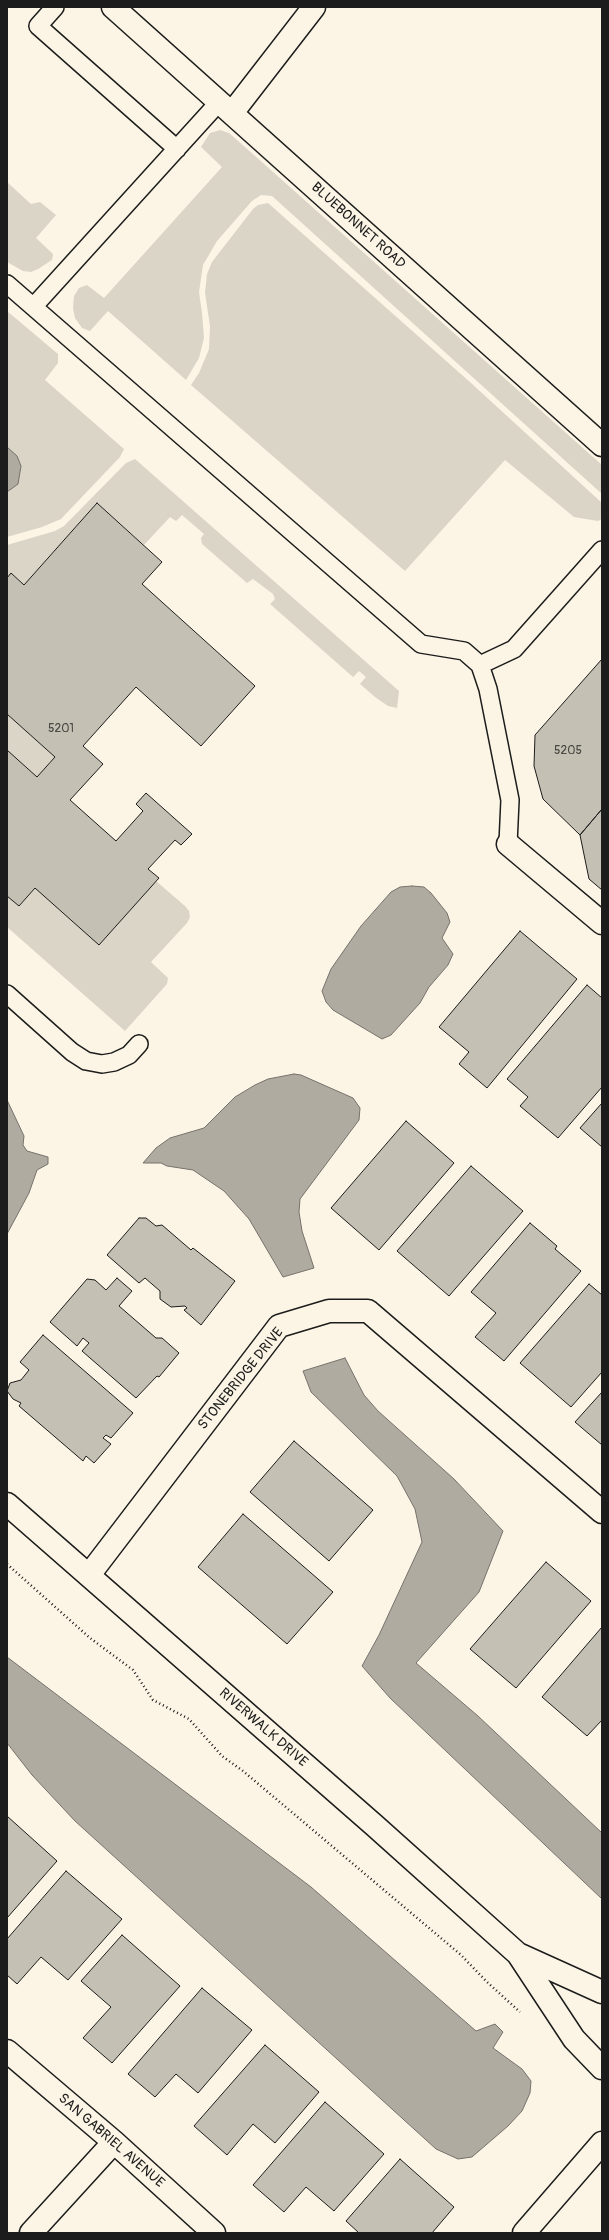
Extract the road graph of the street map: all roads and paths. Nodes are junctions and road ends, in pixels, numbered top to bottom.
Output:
1 (55, 7) edge
2 (113, 7) edge
3 (314, 7) edge
4 (226, 107) junction
5 (177, 150) junction
6 (7, 284) edge
7 (34, 306) junction
8 (602, 445) edge
9 (602, 550) edge
10 (480, 665) junction
11 (508, 844) joint
12 (602, 923) edge
13 (7, 994) edge
14 (139, 1044) dead end
15 (7, 1504) edge
16 (602, 1512) edge
17 (7, 1564) edge
18 (89, 1575) junction
19 (518, 1954) junction
20 (602, 1992) edge
21 (526, 2017) dead end
22 (7, 2051) edge
23 (602, 2068) edge
24 (114, 2142) junction
25 (602, 2143) edge
26 (31, 2233) edge
27 (214, 2233) edge
28 (524, 2233) edge

1 - 5 lane
2 - 4 street, BLUEBONNET ROAD
3 - 4 street
4 - 5 lane
4 - 8 street, BLUEBONNET ROAD
5 - 7 lane
6 - 7 lane
7 - 10 lane
9 - 10 lane
10 - 11 lane
11 - 12 street
13 - 14 lane
15 - 18 street, RIVERWALK DRIVE
16 - 18 street, STONEBRIDGE DRIVE
17 - 21 path
18 - 19 street, RIVERWALK DRIVE
19 - 20 street, RIVERWALK DRIVE
19 - 23 street, RIVERWALK DRIVE
22 - 24 street, SAN GABRIEL AVENUE
24 - 26 street
24 - 27 street, SAN GABRIEL AVENUE
25 - 28 street

